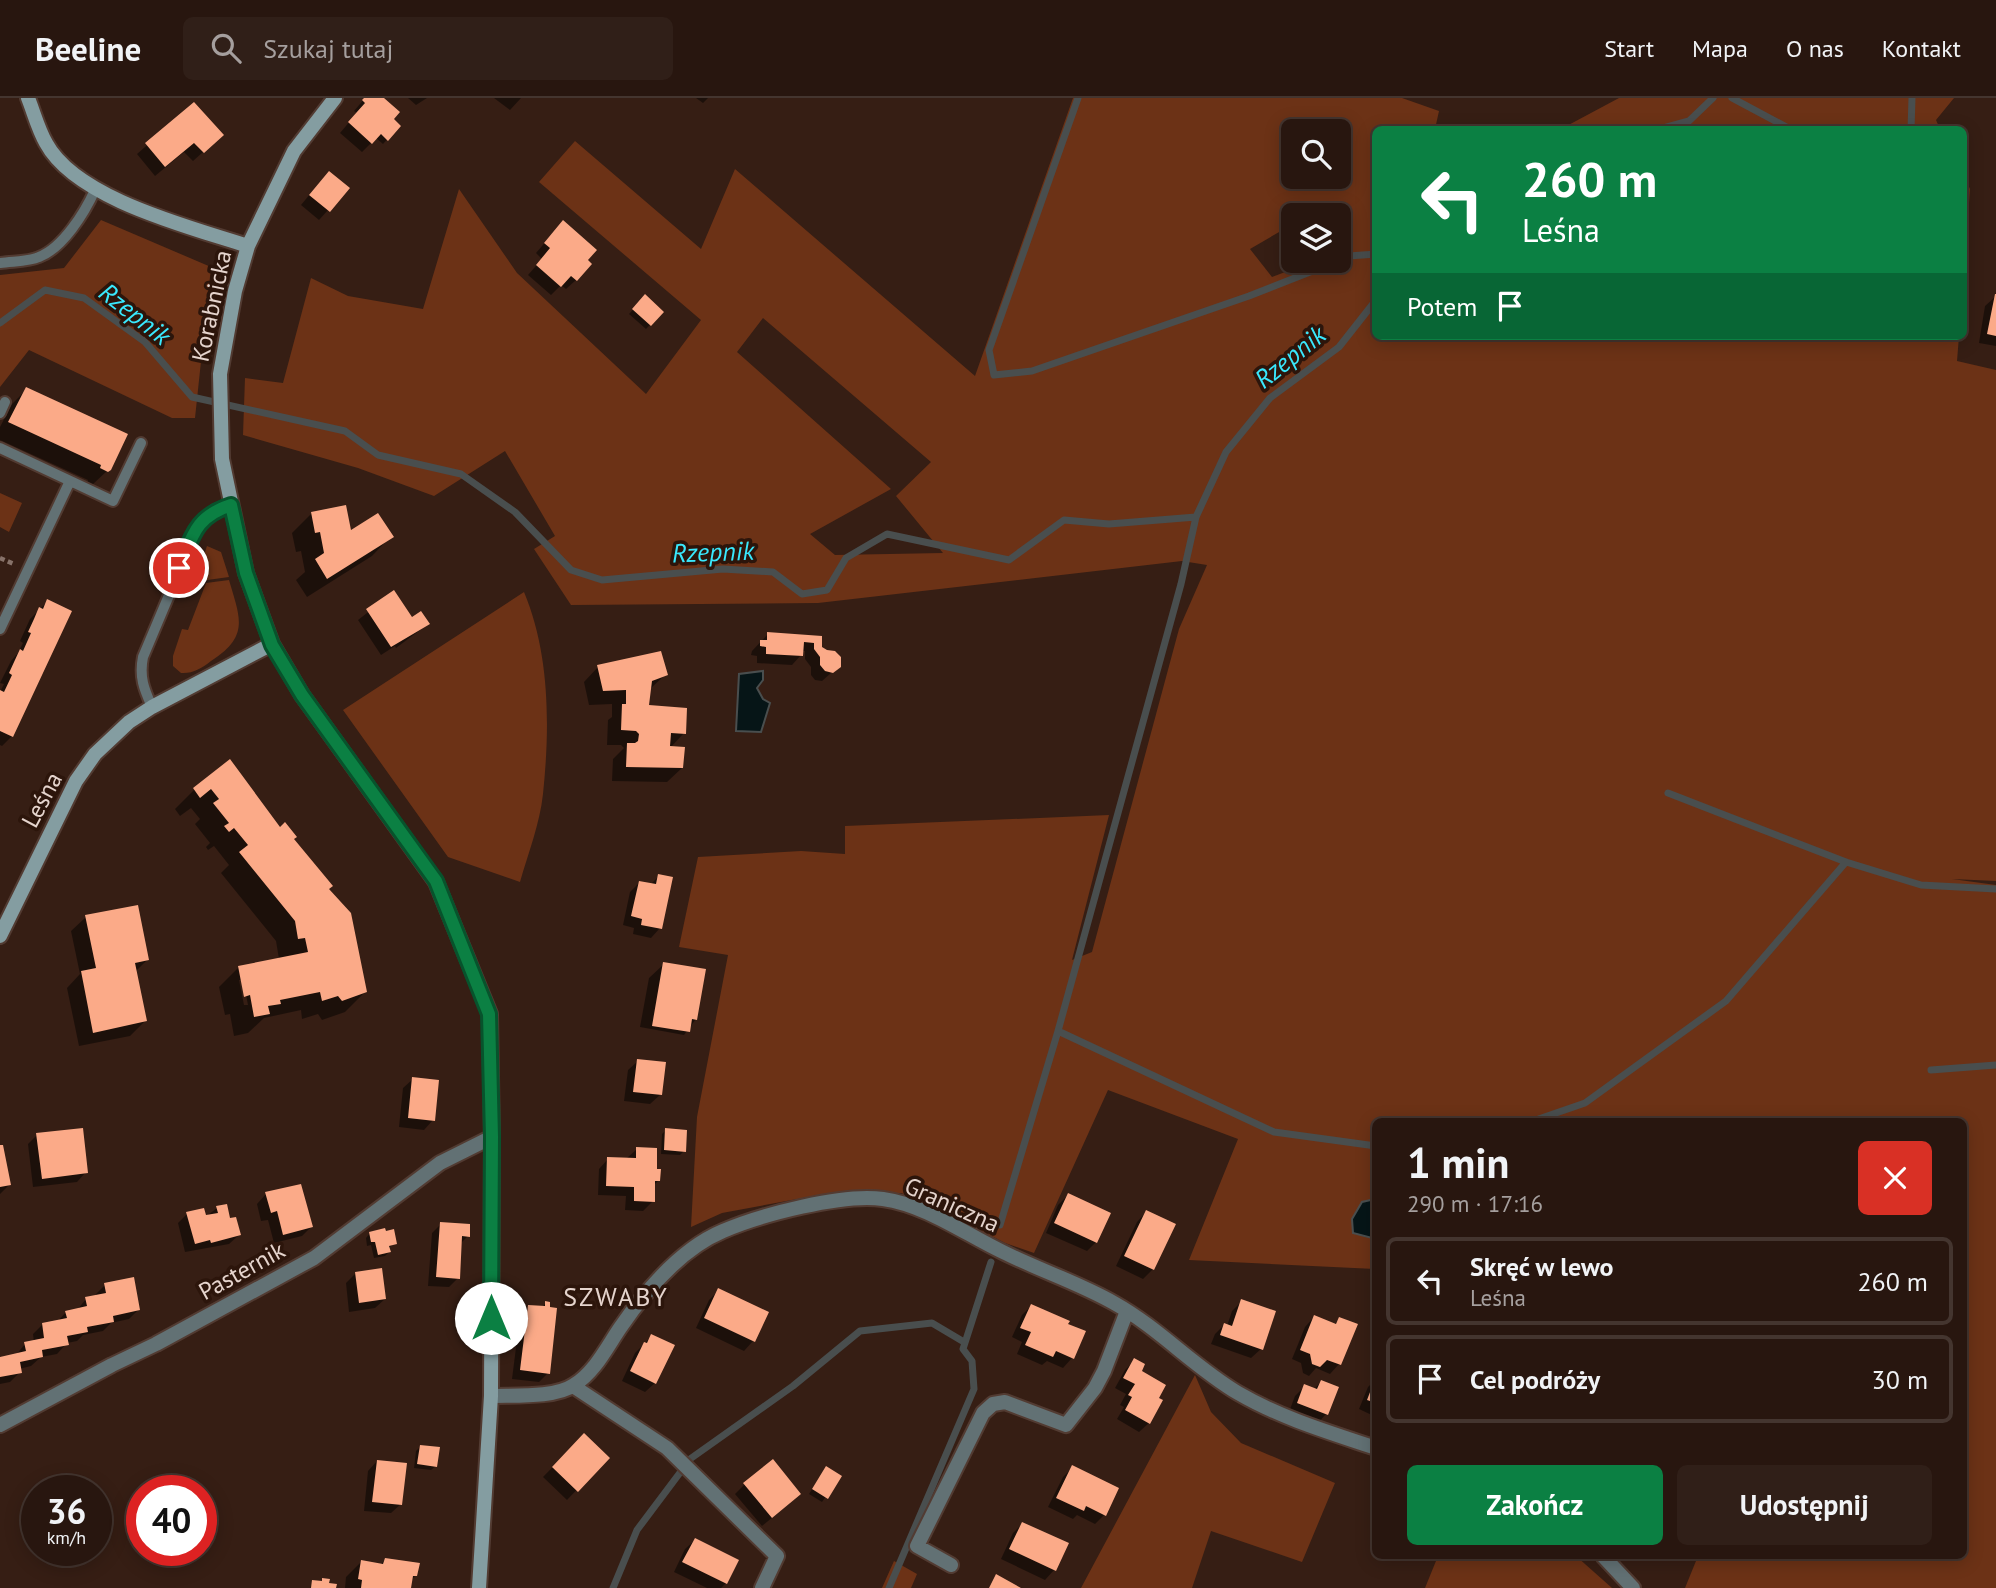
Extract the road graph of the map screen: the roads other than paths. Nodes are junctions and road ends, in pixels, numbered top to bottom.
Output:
1 (28, 98) edge
2 (335, 98) edge
3 (95, 190) junction
4 (248, 246) junction
5 (0, 262) edge
6 (5, 402) dead end
7 (0, 413) edge
8 (141, 443) dead end
9 (0, 448) edge
10 (70, 481) junction
11 (231, 505) junction
12 (0, 629) edge
13 (272, 645) junction
14 (152, 707) junction
15 (0, 936) edge
16 (492, 1137) junction
17 (1127, 1311) junction
18 (573, 1386) junction
19 (491, 1396) junction
20 (0, 1425) edge
21 (1372, 1447) edge
22 (1606, 1559) edge
23 (951, 1564) dead end
24 (479, 1588) edge
25 (762, 1588) edge
26 (1633, 1588) edge

1 - 3 street
2 - 4 street, Korabnicka
3 - 4 street
3 - 5 lane
4 - 11 street, Korabnicka
6 - 7 lane
8 - 10 lane
9 - 10 lane
10 - 12 lane
11 - 13 street
11 - 14 lane
13 - 14 street, Leśna
13 - 16 street
14 - 15 street, Leśna
16 - 19 street
16 - 20 street, Pasternik
17 - 18 street, Graniczna
17 - 21 street, Graniczna
17 - 23 street
18 - 19 street
18 - 25 street
19 - 24 street
22 - 26 street

